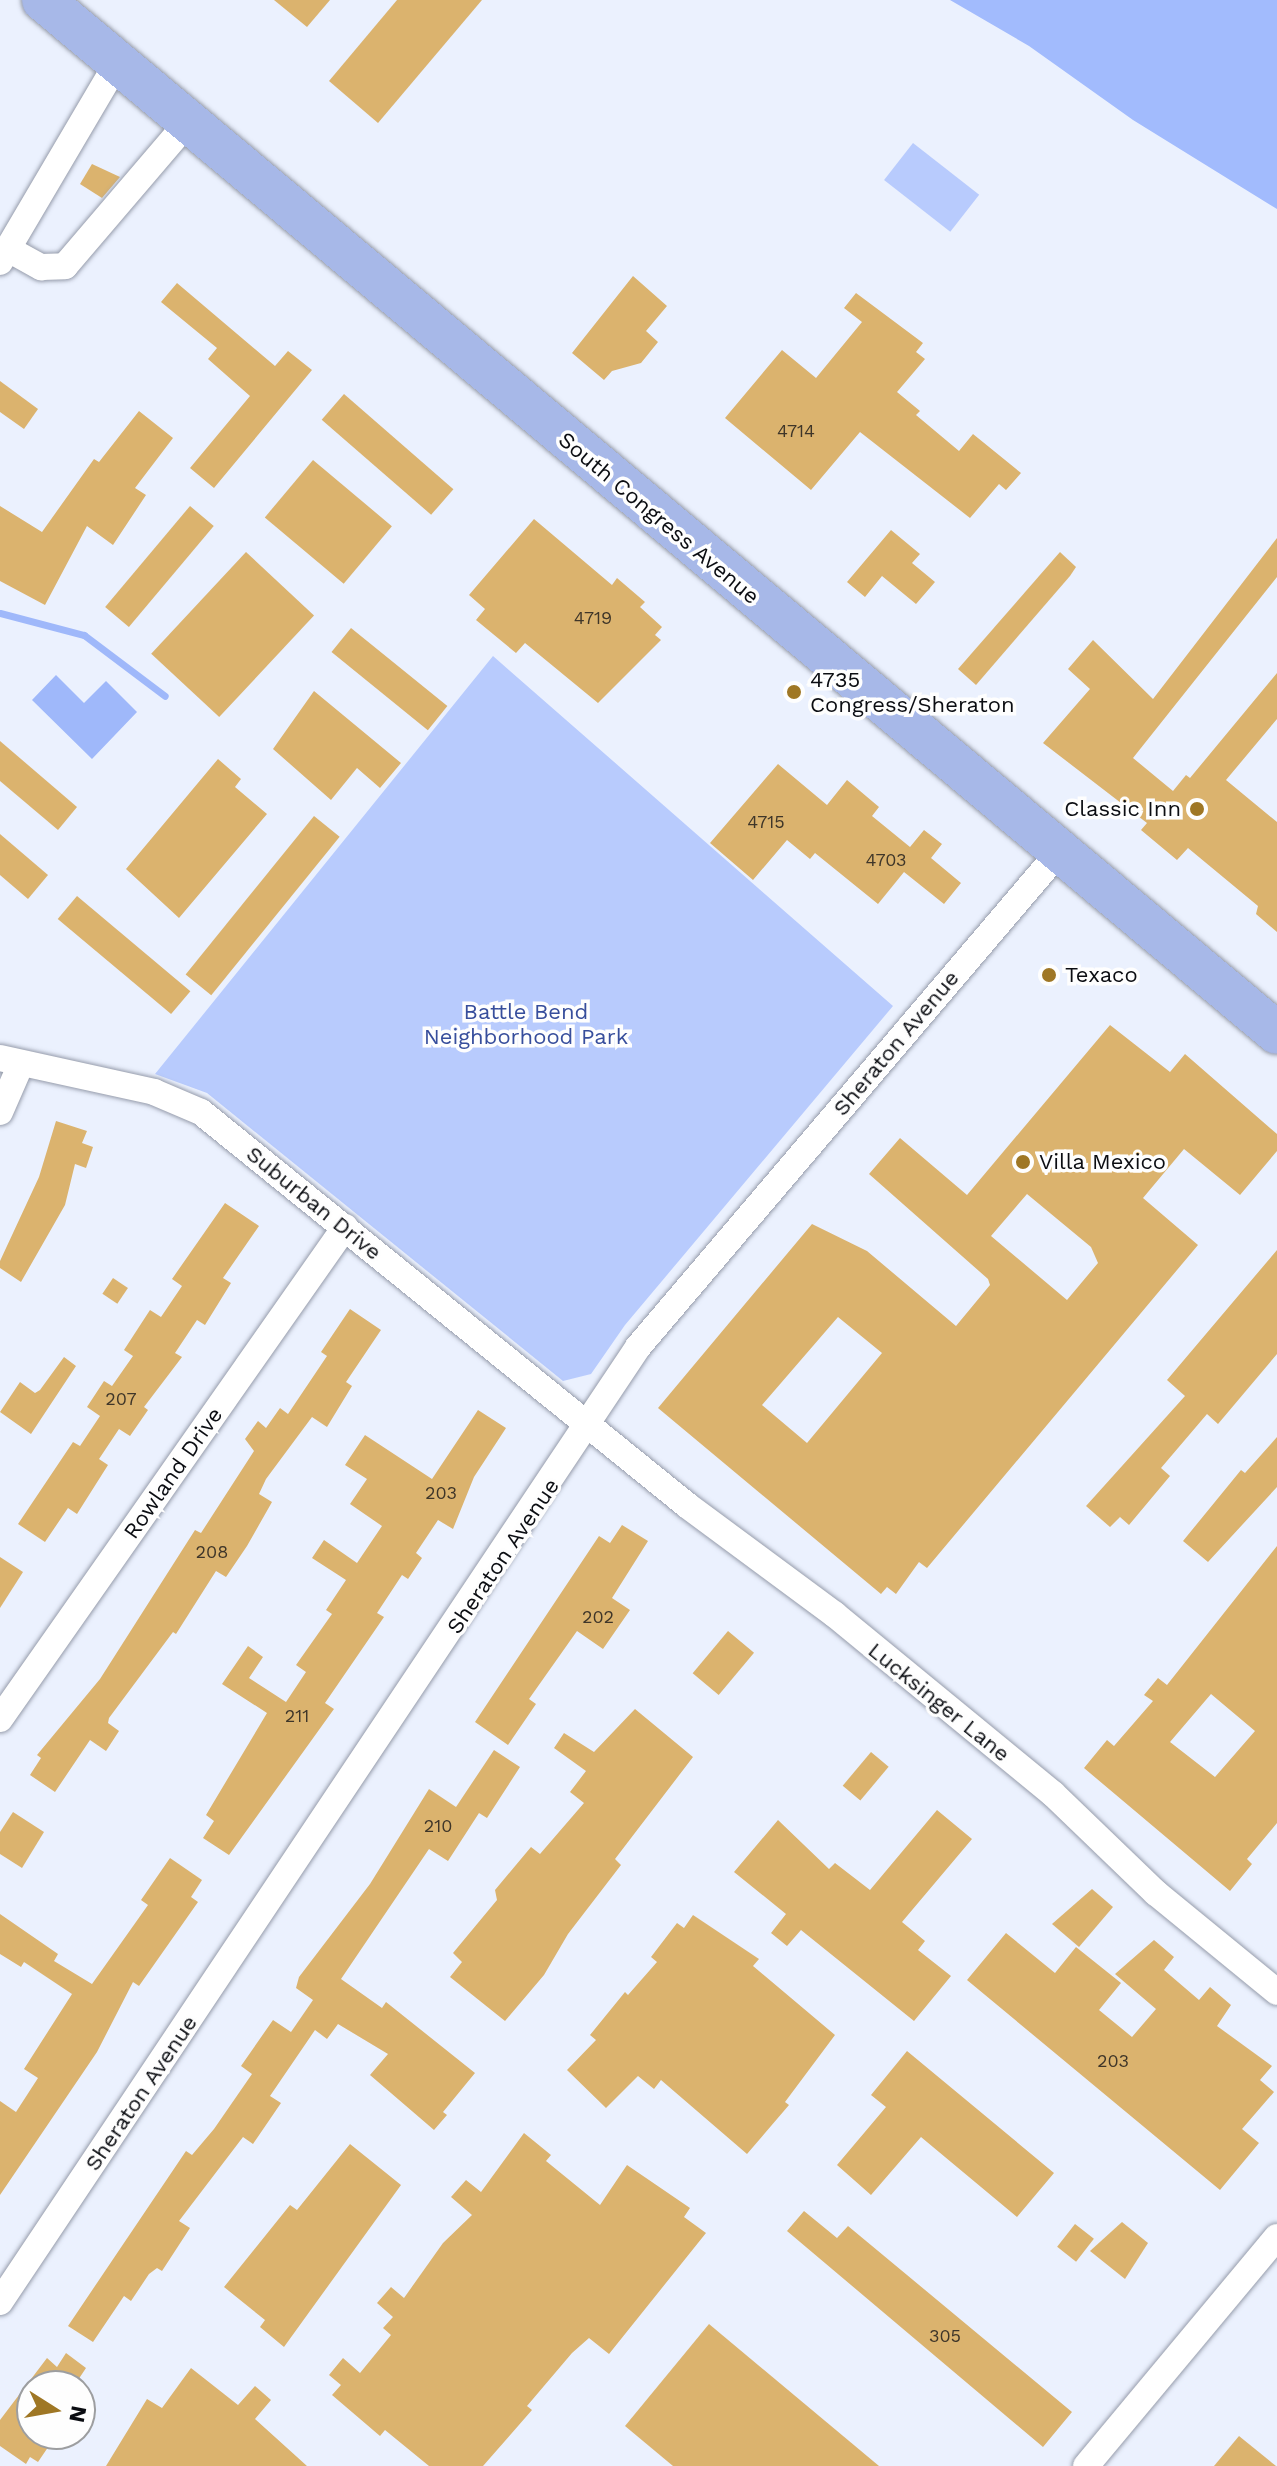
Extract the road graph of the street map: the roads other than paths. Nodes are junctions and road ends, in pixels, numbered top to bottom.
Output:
1 (43, 0) edge
2 (117, 63) junction
3 (188, 122) junction
4 (4, 256) edge
5 (1060, 851) junction
6 (1277, 1033) edge
7 (11, 1061) edge
8 (0, 1112) edge
9 (345, 1227) junction
10 (589, 1427) junction
11 (0, 1719) edge
12 (1277, 1992) edge
13 (1277, 2237) edge
14 (0, 2302) edge
15 (1086, 2466) edge

1 - 2 main road, South Congress Avenue
2 - 3 main road, South Congress Avenue
2 - 4 street
3 - 4 street
3 - 5 main road, South Congress Avenue
5 - 6 main road, South Congress Avenue
5 - 10 street, Sheraton Avenue
7 - 8 street
7 - 9 street, Suburban Drive
9 - 10 street, Suburban Drive
9 - 11 street, Rowland Drive
10 - 12 street, Lucksinger Lane
10 - 14 street, Sheraton Avenue
13 - 15 street

